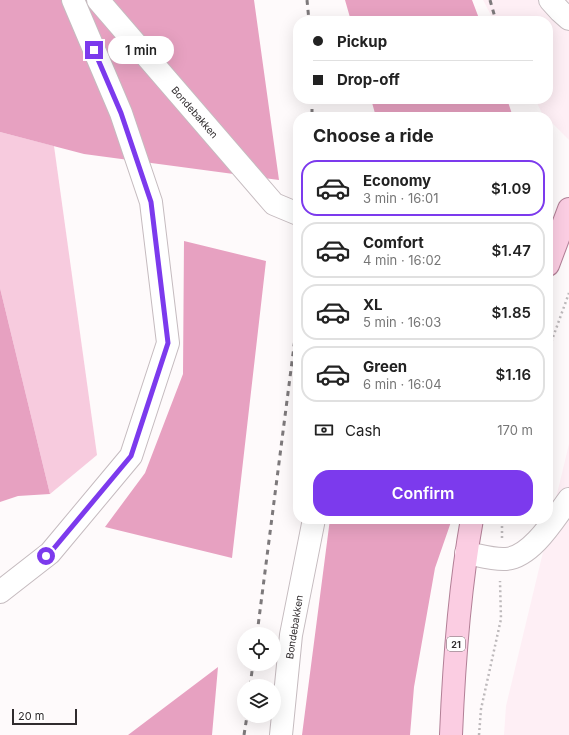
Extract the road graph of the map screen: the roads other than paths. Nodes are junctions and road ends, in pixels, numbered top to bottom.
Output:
1 (73, 0) edge
2 (98, 0) edge
3 (550, 0) edge
4 (569, 19) edge
5 (569, 209) edge
6 (293, 212) edge
7 (553, 252) edge
8 (569, 499) edge
9 (553, 520) edge
10 (313, 524) edge
11 (471, 524) edge
12 (550, 524) edge
13 (466, 553) junction
14 (0, 592) edge
15 (281, 735) edge
16 (451, 735) edge

1 - 14 street
2 - 6 street, Bondebakken
3 - 4 street
5 - 7 main road
8 - 9 street
10 - 15 street, Bondebakken
11 - 13 main road, 21
12 - 13 street
13 - 16 main road, 21

